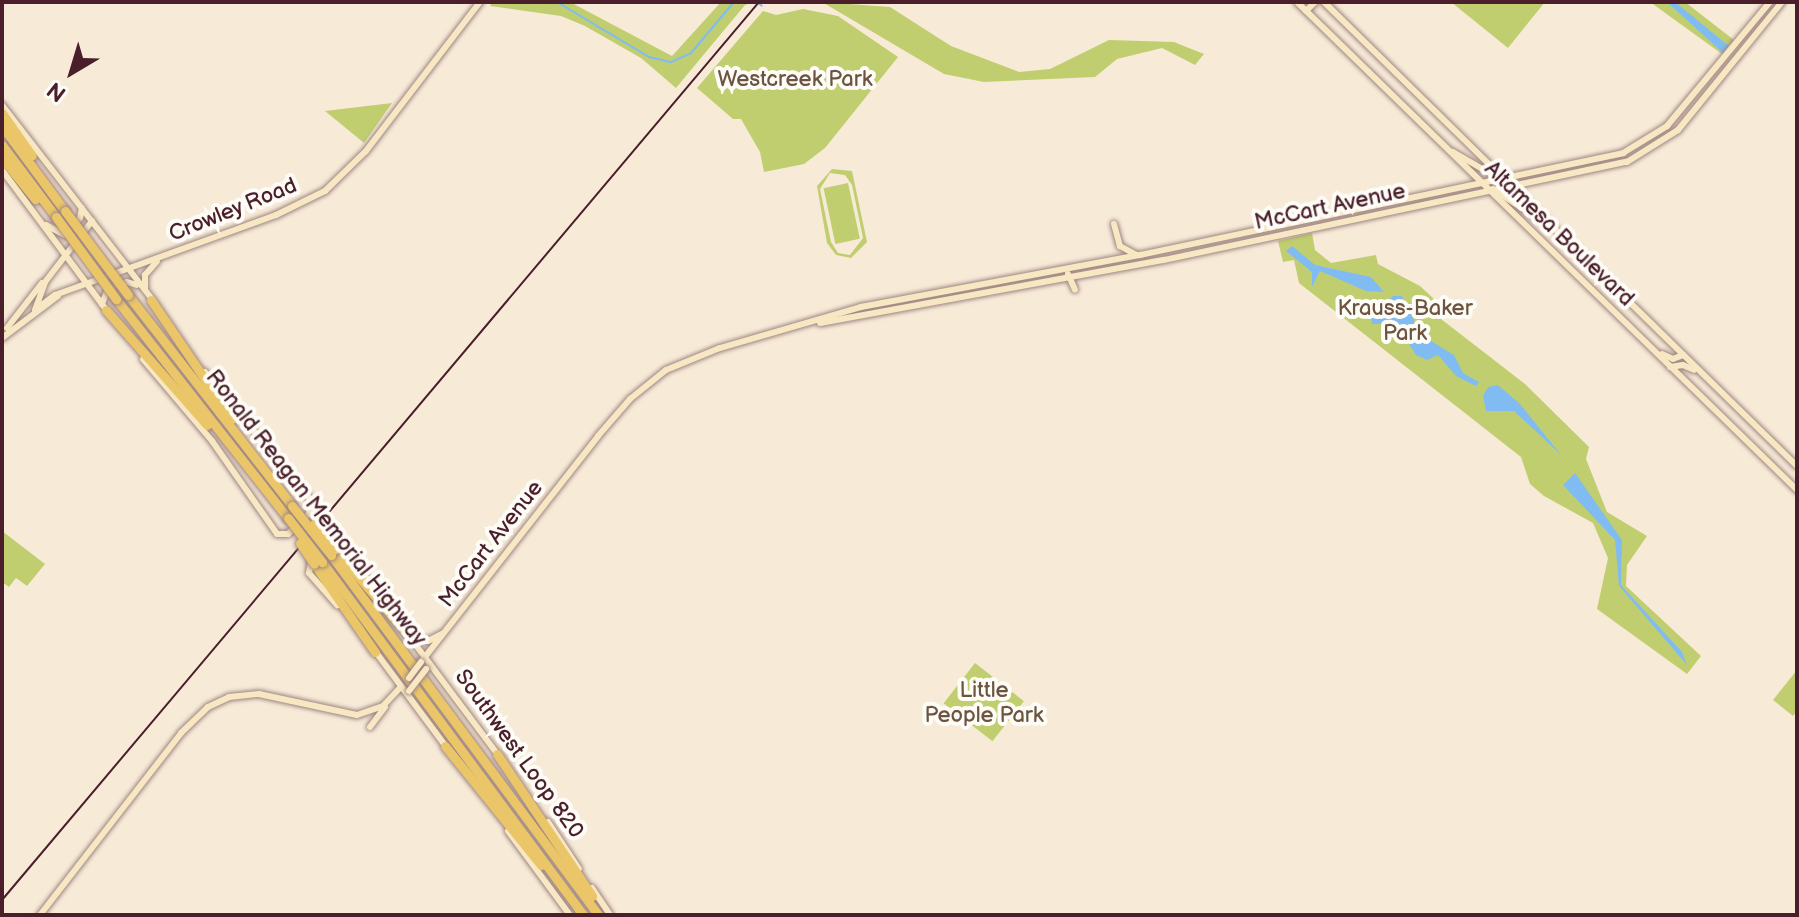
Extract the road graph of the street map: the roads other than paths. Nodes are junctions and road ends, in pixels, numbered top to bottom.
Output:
1 (480, 2) edge
2 (1297, 2) edge
3 (1315, 2) edge
4 (1324, 2) edge
5 (1770, 2) edge
6 (1782, 2) edge
7 (1306, 11) junction
8 (1759, 16) junction
9 (1767, 23) junction
10 (2, 105) edge
11 (2, 113) edge
12 (2, 126) edge
13 (1451, 126) junction
14 (1438, 140) junction
15 (2, 145) edge
16 (1446, 148) junction
17 (2, 158) edge
18 (2, 170) edge
19 (1502, 179) junction
20 (43, 180) junction
21 (1483, 184) junction
22 (1527, 184) junction
23 (1512, 187) junction
24 (1492, 191) junction
25 (1414, 198) junction
26 (1524, 200) junction
27 (81, 206) junction
28 (1415, 208) junction
29 (1345, 212) junction
30 (56, 217) junction
31 (40, 220) junction
32 (92, 221) junction
33 (1345, 222) junction
34 (1547, 223) junction
35 (1114, 224) dead end
36 (1571, 246) junction
37 (1174, 248) junction
38 (66, 255) junction
39 (1140, 255) junction
40 (1558, 257) junction
41 (160, 258) junction
42 (1176, 258) junction
43 (128, 270) junction
44 (1068, 274) junction
45 (45, 282) junction
46 (87, 285) junction
47 (1075, 290) dead end
48 (34, 293) junction
49 (67, 293) junction
50 (146, 294) junction
51 (1623, 297) junction
52 (104, 307) junction
53 (37, 309) junction
54 (1611, 310) junction
55 (817, 323) junction
56 (8, 331) junction
57 (2, 338) edge
58 (1646, 344) junction
59 (1683, 355) junction
60 (1670, 367) junction
61 (1710, 381) junction
62 (1761, 431) junction
63 (224, 436) junction
64 (241, 440) junction
65 (1748, 443) junction
66 (1796, 465) edge
67 (1782, 476) junction
68 (1796, 489) edge
69 (333, 552) junction
70 (318, 563) junction
71 (445, 632) junction
72 (410, 637) junction
73 (375, 652) junction
74 (423, 659) junction
75 (404, 684) junction
76 (447, 686) junction
77 (410, 697) junction
78 (388, 702) junction
79 (370, 727) dead end
80 (445, 746) junction
81 (497, 754) joint
82 (566, 890) junction
83 (40, 915) edge
84 (570, 915) edge
85 (583, 915) edge
86 (598, 915) edge
87 (607, 915) edge

1 - 41 main road, Crowley Road
2 - 7 main road, Altamesa Boulevard
3 - 7 main road
4 - 13 main road, Altamesa Boulevard
5 - 8 main road, McCart Avenue
6 - 9 main road, McCart Avenue
7 - 14 main road, Altamesa Boulevard
8 - 9 main road
8 - 19 main road, McCart Avenue
9 - 22 main road, McCart Avenue
10 - 27 main road
11 - 20 highway
12 - 20 highway, Ronald Reagan Memorial Highway
13 - 14 main road
13 - 19 main road, Altamesa Boulevard
14 - 16 main road, Altamesa Boulevard
15 - 30 highway, Ronald Reagan Memorial Highway
16 - 19 main road
16 - 21 main road, Altamesa Boulevard
17 - 30 highway
18 - 31 main road
19 - 21 main road, McCart Avenue
19 - 23 main road, Altamesa Boulevard
20 - 64 highway, Ronald Reagan Memorial Highway, bridge
21 - 24 main road, Altamesa Boulevard
21 - 25 main road, McCart Avenue
22 - 23 main road, McCart Avenue
22 - 26 main road
23 - 24 main road, McCart Avenue
23 - 26 main road, Altamesa Boulevard
24 - 28 main road, McCart Avenue
24 - 34 main road
24 - 40 main road, Altamesa Boulevard
25 - 28 main road
25 - 29 main road, McCart Avenue
26 - 34 main road, Altamesa Boulevard
27 - 31 main road
27 - 32 main road
28 - 33 main road, McCart Avenue
29 - 33 main road
29 - 37 main road, McCart Avenue
30 - 63 highway, Ronald Reagan Memorial Highway, bridge
31 - 38 main road
32 - 38 main road
32 - 43 main road
33 - 42 main road, McCart Avenue
34 - 36 main road, Altamesa Boulevard
35 - 39 main road
36 - 40 main road
36 - 51 main road, Altamesa Boulevard
37 - 39 main road, McCart Avenue
37 - 42 main road
38 - 45 main road
38 - 46 main road
39 - 55 main road, McCart Avenue
40 - 54 main road, Altamesa Boulevard
41 - 43 main road, Crowley Road
41 - 50 main road
42 - 44 main road, McCart Avenue
43 - 46 main road, Crowley Road
43 - 50 main road
44 - 47 main road
44 - 55 main road, McCart Avenue
45 - 48 main road
45 - 53 main road
46 - 49 main road, Crowley Road
46 - 52 main road
48 - 53 main road
48 - 56 main road
49 - 52 main road
49 - 53 main road, Crowley Road
50 - 52 main road
50 - 52 main road
50 - 64 highway
51 - 54 main road
51 - 59 main road, Altamesa Boulevard
52 - 63 highway
53 - 56 main road, Crowley Road
54 - 58 main road, Altamesa Boulevard
55 - 71 main road, McCart Avenue
56 - 57 main road
58 - 59 main road
58 - 60 main road, Altamesa Boulevard
59 - 61 main road, Altamesa Boulevard
60 - 61 main road
60 - 65 main road, Altamesa Boulevard
61 - 62 main road, Altamesa Boulevard
62 - 65 main road
62 - 66 main road, Altamesa Boulevard
63 - 70 highway, Ronald Reagan Memorial Highway, bridge
64 - 69 highway, Ronald Reagan Memorial Highway, bridge
65 - 67 main road, Altamesa Boulevard
66 - 67 main road
67 - 68 main road, Altamesa Boulevard
69 - 72 highway
69 - 86 highway, Ronald Reagan Memorial Highway
70 - 73 highway
70 - 82 highway, Ronald Reagan Memorial Highway
71 - 72 main road
71 - 74 main road, McCart Avenue
72 - 73 main road, Southwest Loop 820
72 - 74 main road, Southwest Loop 820
73 - 75 main road, Southwest Loop 820
74 - 75 main road, McCart Avenue, bridge
74 - 76 main road, Southwest Loop 820
75 - 77 main road, Southwest Loop 820
75 - 78 main road, McCart Avenue
76 - 77 main road, bridge
76 - 81 main road, Southwest Loop 820
77 - 78 main road
77 - 80 main road, Southwest Loop 820
78 - 79 main road, McCart Avenue
78 - 83 main road
80 - 82 highway
80 - 84 main road, Southwest Loop 820
81 - 87 highway
82 - 85 highway, Ronald Reagan Memorial Highway

